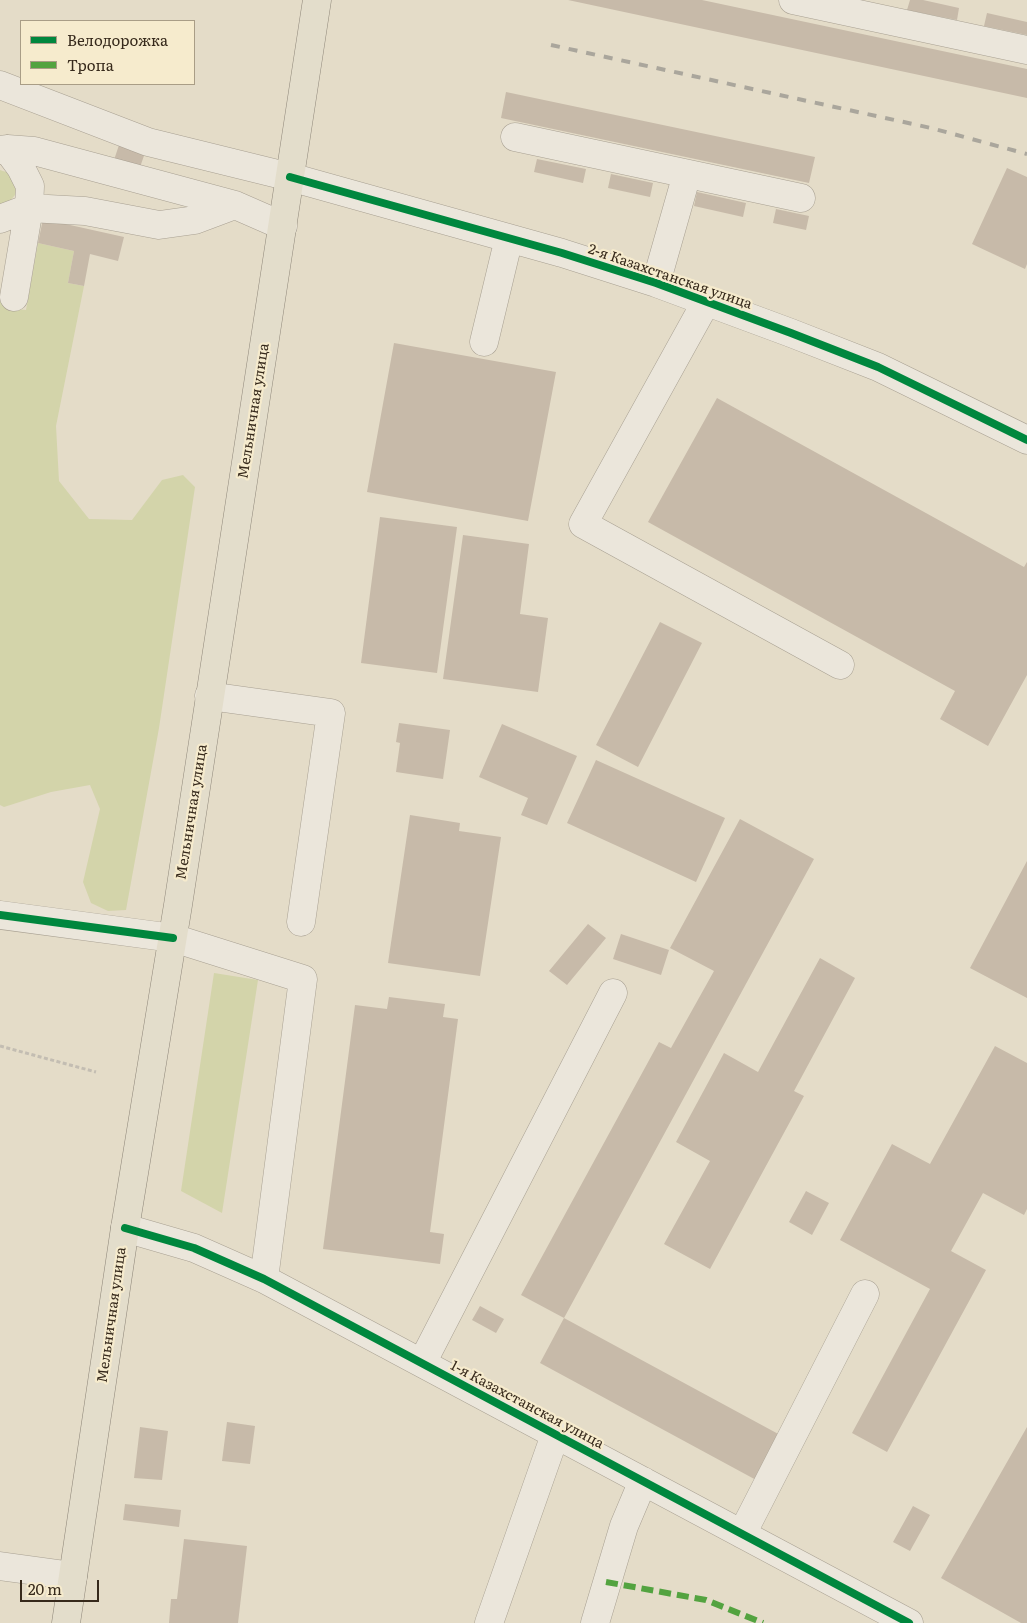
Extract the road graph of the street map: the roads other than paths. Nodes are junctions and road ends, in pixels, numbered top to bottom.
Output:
1 (317, 0) edge
2 (793, 0) edge
3 (1027, 50) edge
4 (0, 85) edge
5 (515, 137) dead end
6 (4, 150) edge
7 (686, 174) junction
8 (290, 177) junction
9 (800, 198) dead end
10 (235, 205) junction
11 (29, 208) junction
12 (0, 219) edge
13 (283, 226) junction
14 (509, 238) junction
15 (656, 283) junction
16 (14, 297) dead end
17 (706, 302) junction
18 (484, 342) dead end
19 (1027, 440) edge
20 (840, 665) dead end
21 (210, 696) junction
22 (0, 915) edge
23 (302, 922) dead end
24 (173, 938) junction
25 (613, 993) dead end
26 (125, 1228) junction
27 (264, 1279) junction
28 (865, 1294) dead end
29 (422, 1363) junction
30 (555, 1435) junction
31 (643, 1481) junction
32 (742, 1534) junction
33 (0, 1566) edge
34 (73, 1576) junction
35 (872, 1614) edge
36 (66, 1623) edge
37 (489, 1623) edge
38 (595, 1623) edge
39 (909, 1623) edge

1 - 8 main road, Мельничная улица
2 - 3 street
4 - 8 street, 2-я Казахстанская улица
5 - 7 street
6 - 10 street
6 - 11 street
7 - 9 street
7 - 15 street
8 - 13 main road, Мельничная улица
8 - 14 street, 2-я Казахстанская улица
10 - 11 street
10 - 13 street
11 - 12 street
11 - 16 street
13 - 21 main road, Мельничная улица
14 - 15 street, 2-я Казахстанская улица
14 - 18 street
15 - 17 street, 2-я Казахстанская улица
17 - 19 street, 2-я Казахстанская улица
17 - 20 street
21 - 23 street
21 - 24 main road, Мельничная улица
22 - 24 street
24 - 26 main road, Мельничная улица
24 - 27 street
25 - 29 street
26 - 27 street, 1-я Казахстанская улица
26 - 34 main road, Мельничная улица
27 - 29 street, 1-я Казахстанская улица
28 - 32 street
29 - 30 street, 1-я Казахстанская улица
30 - 31 street, 1-я Казахстанская улица
30 - 37 street
31 - 32 street, 1-я Казахстанская улица
31 - 38 street
32 - 35 street, 1-я Казахстанская улица
33 - 34 street
34 - 36 main road, Мельничная улица
35 - 39 street, 1-я Казахстанская улица

